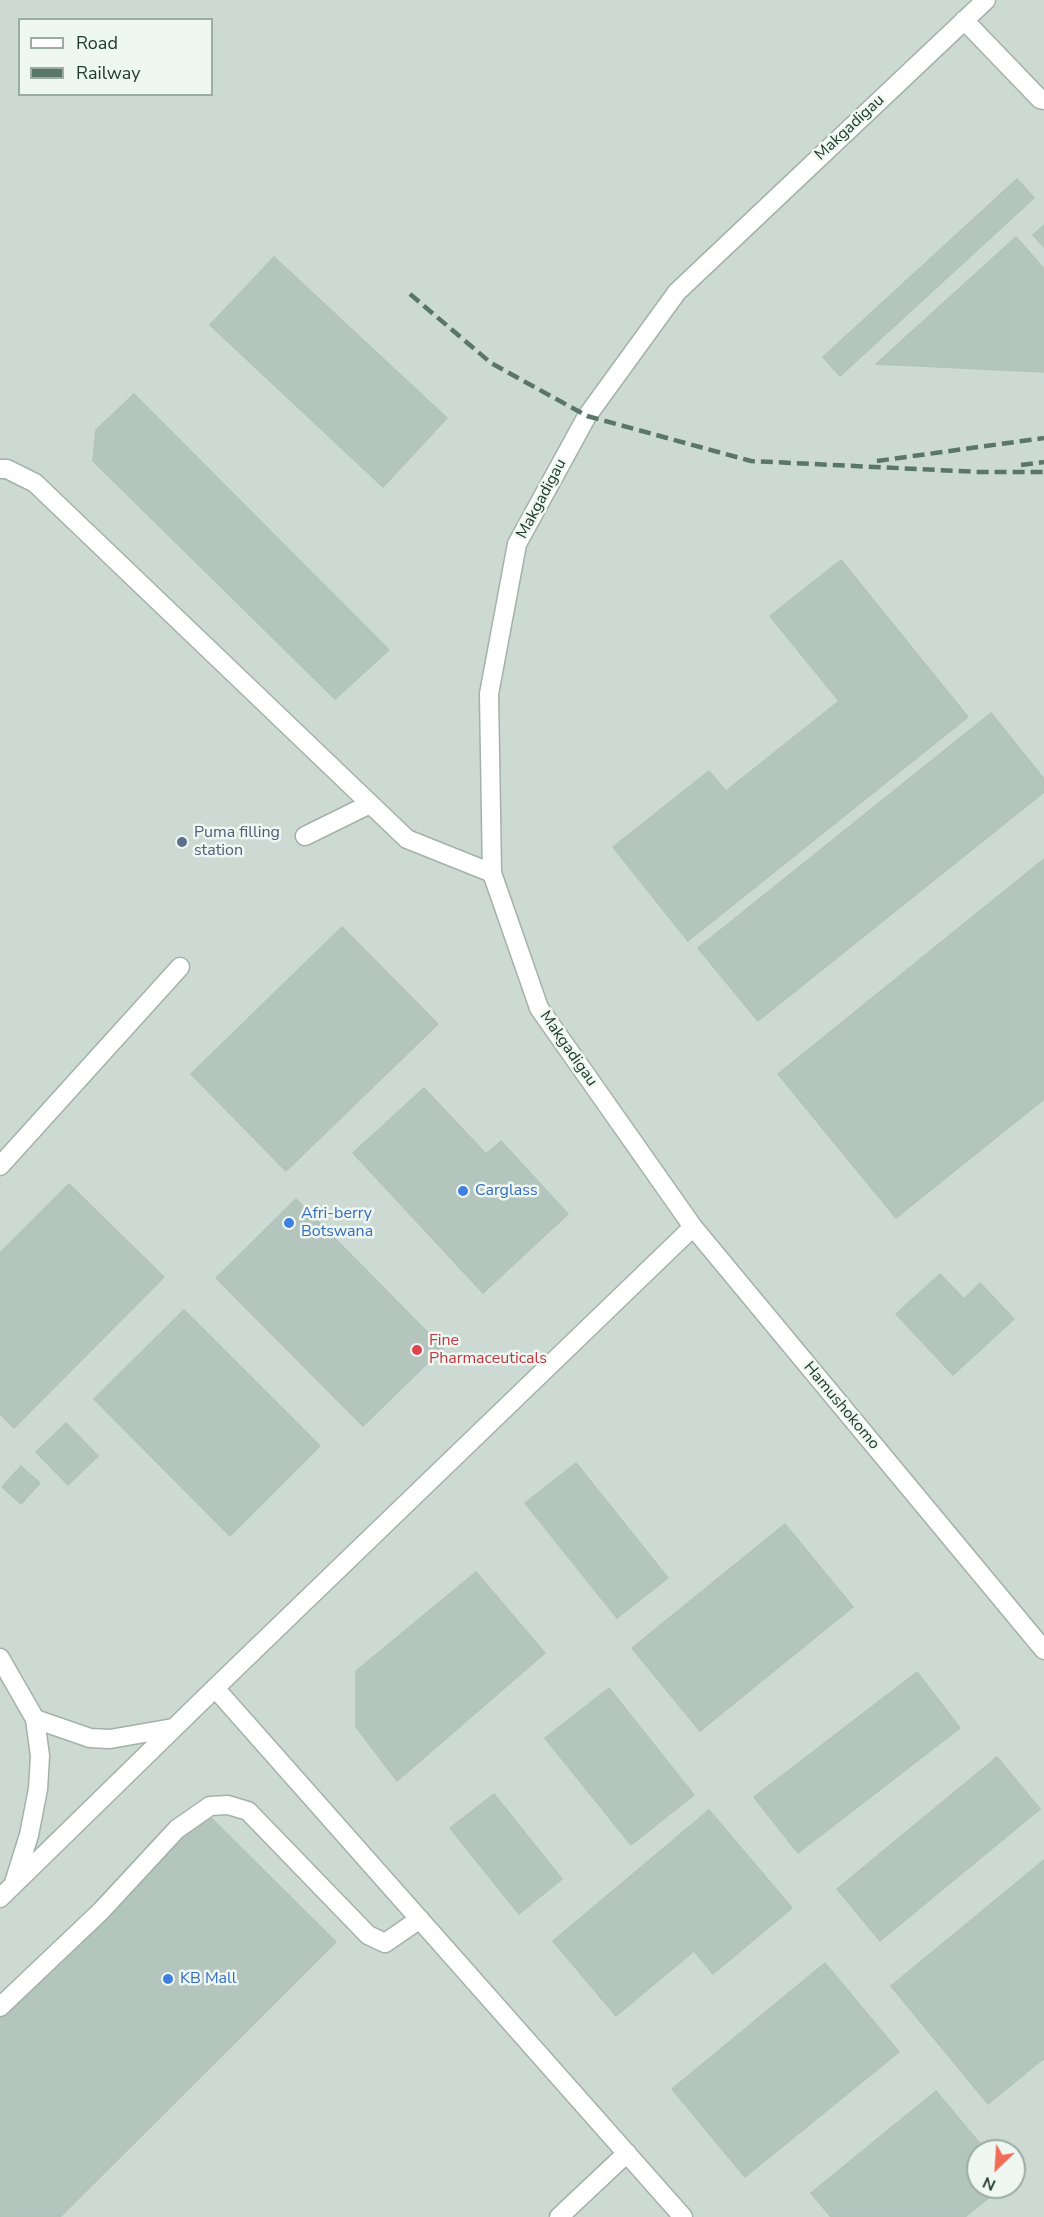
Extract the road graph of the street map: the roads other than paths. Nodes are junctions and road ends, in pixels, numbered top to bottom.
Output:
1 (986, 0) edge
2 (964, 20) junction
3 (1044, 100) edge
4 (0, 469) edge
5 (370, 804) junction
6 (304, 836) dead end
7 (492, 873) junction
8 (180, 967) dead end
9 (644, 1158) joint
10 (0, 1166) edge
11 (693, 1227) junction
12 (1044, 1650) edge
13 (0, 1658) edge
14 (215, 1688) junction
15 (35, 1719) junction
16 (173, 1728) junction
17 (14, 1885) junction
18 (0, 1898) edge
19 (420, 1919) junction
20 (0, 2007) edge
21 (627, 2153) junction
22 (559, 2217) edge
23 (683, 2217) edge

1 - 2 street, Makgadigau
2 - 3 street
2 - 7 street, Makgadigau
4 - 5 street
5 - 6 street
5 - 7 street
7 - 9 street, Makgadigau
8 - 10 street
9 - 11 street, Hamushokomo
11 - 12 street, Hamushokomo
11 - 14 street
13 - 15 street
14 - 16 street
14 - 19 street
15 - 16 street
15 - 17 street
16 - 17 street
17 - 18 street
19 - 20 street
19 - 21 street
21 - 22 street
21 - 23 street

